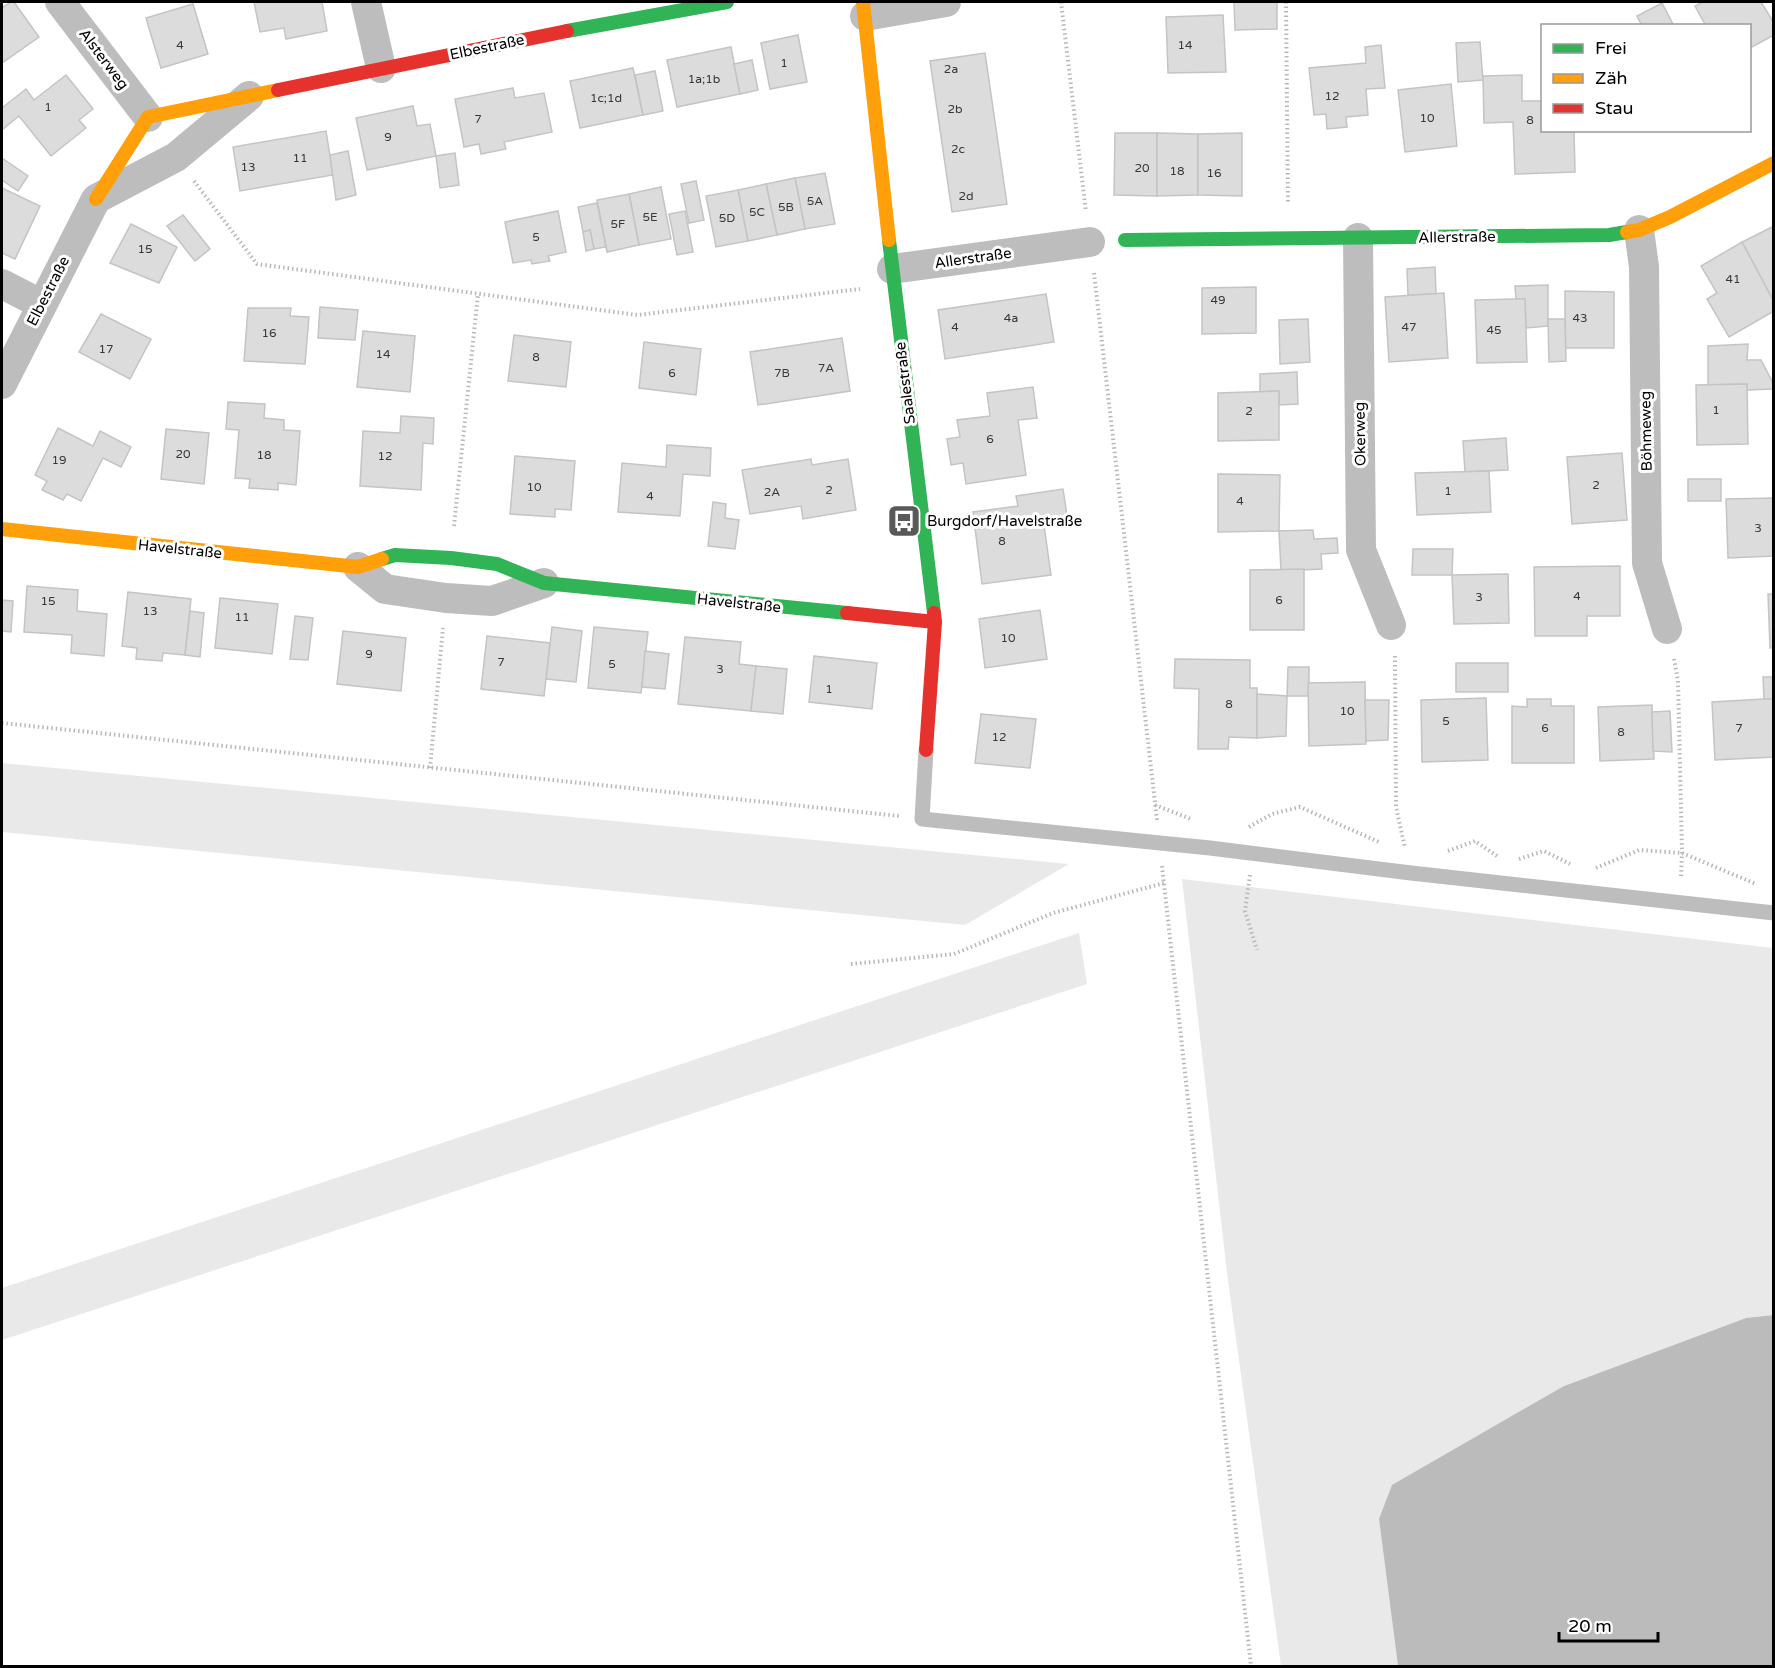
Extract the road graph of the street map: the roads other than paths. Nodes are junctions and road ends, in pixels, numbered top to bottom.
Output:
1 (60, 2) edge
2 (366, 2) edge
3 (727, 2) edge
4 (946, 2) edge
5 (665, 7) edge
6 (864, 9) edge
7 (381, 68) junction
8 (249, 96) junction
9 (148, 117) junction
10 (1773, 164) edge
11 (96, 199) junction
12 (1639, 230) junction
13 (1358, 238) junction
14 (1125, 240) dead end
15 (1090, 242) road end
16 (893, 277) junction
17 (2, 284) edge
18 (40, 304) junction
19 (2, 384) edge
20 (2, 529) edge
21 (358, 567) junction
22 (544, 583) junction
23 (935, 622) junction
24 (1392, 625) road end
25 (1667, 629) road end
26 (926, 750) joint
27 (1773, 913) edge

1 - 9 street, Alsterweg
2 - 7 street
3 - 5 street, Elbestraße
4 - 6 street, Saalestraße
5 - 7 street, Elbestraße
6 - 16 street, Saalestraße
7 - 8 street, Elbestraße
8 - 9 street, Elbestraße
8 - 11 street, Elbestraße
9 - 11 street, Elbestraße
10 - 12 street, Allerstraße
11 - 18 street, Elbestraße
12 - 13 street, Allerstraße
12 - 25 street, Böhmeweg
13 - 14 street, Allerstraße
13 - 24 street, Okerweg
15 - 16 street, Allerstraße
16 - 23 street, Saalestraße
17 - 18 street
18 - 19 street, Elbestraße
20 - 21 street, Havelstraße
21 - 22 street, Havelstraße
21 - 22 street, Havelstraße
22 - 23 street, Havelstraße
23 - 26 street, Saalestraße
26 - 27 lane

